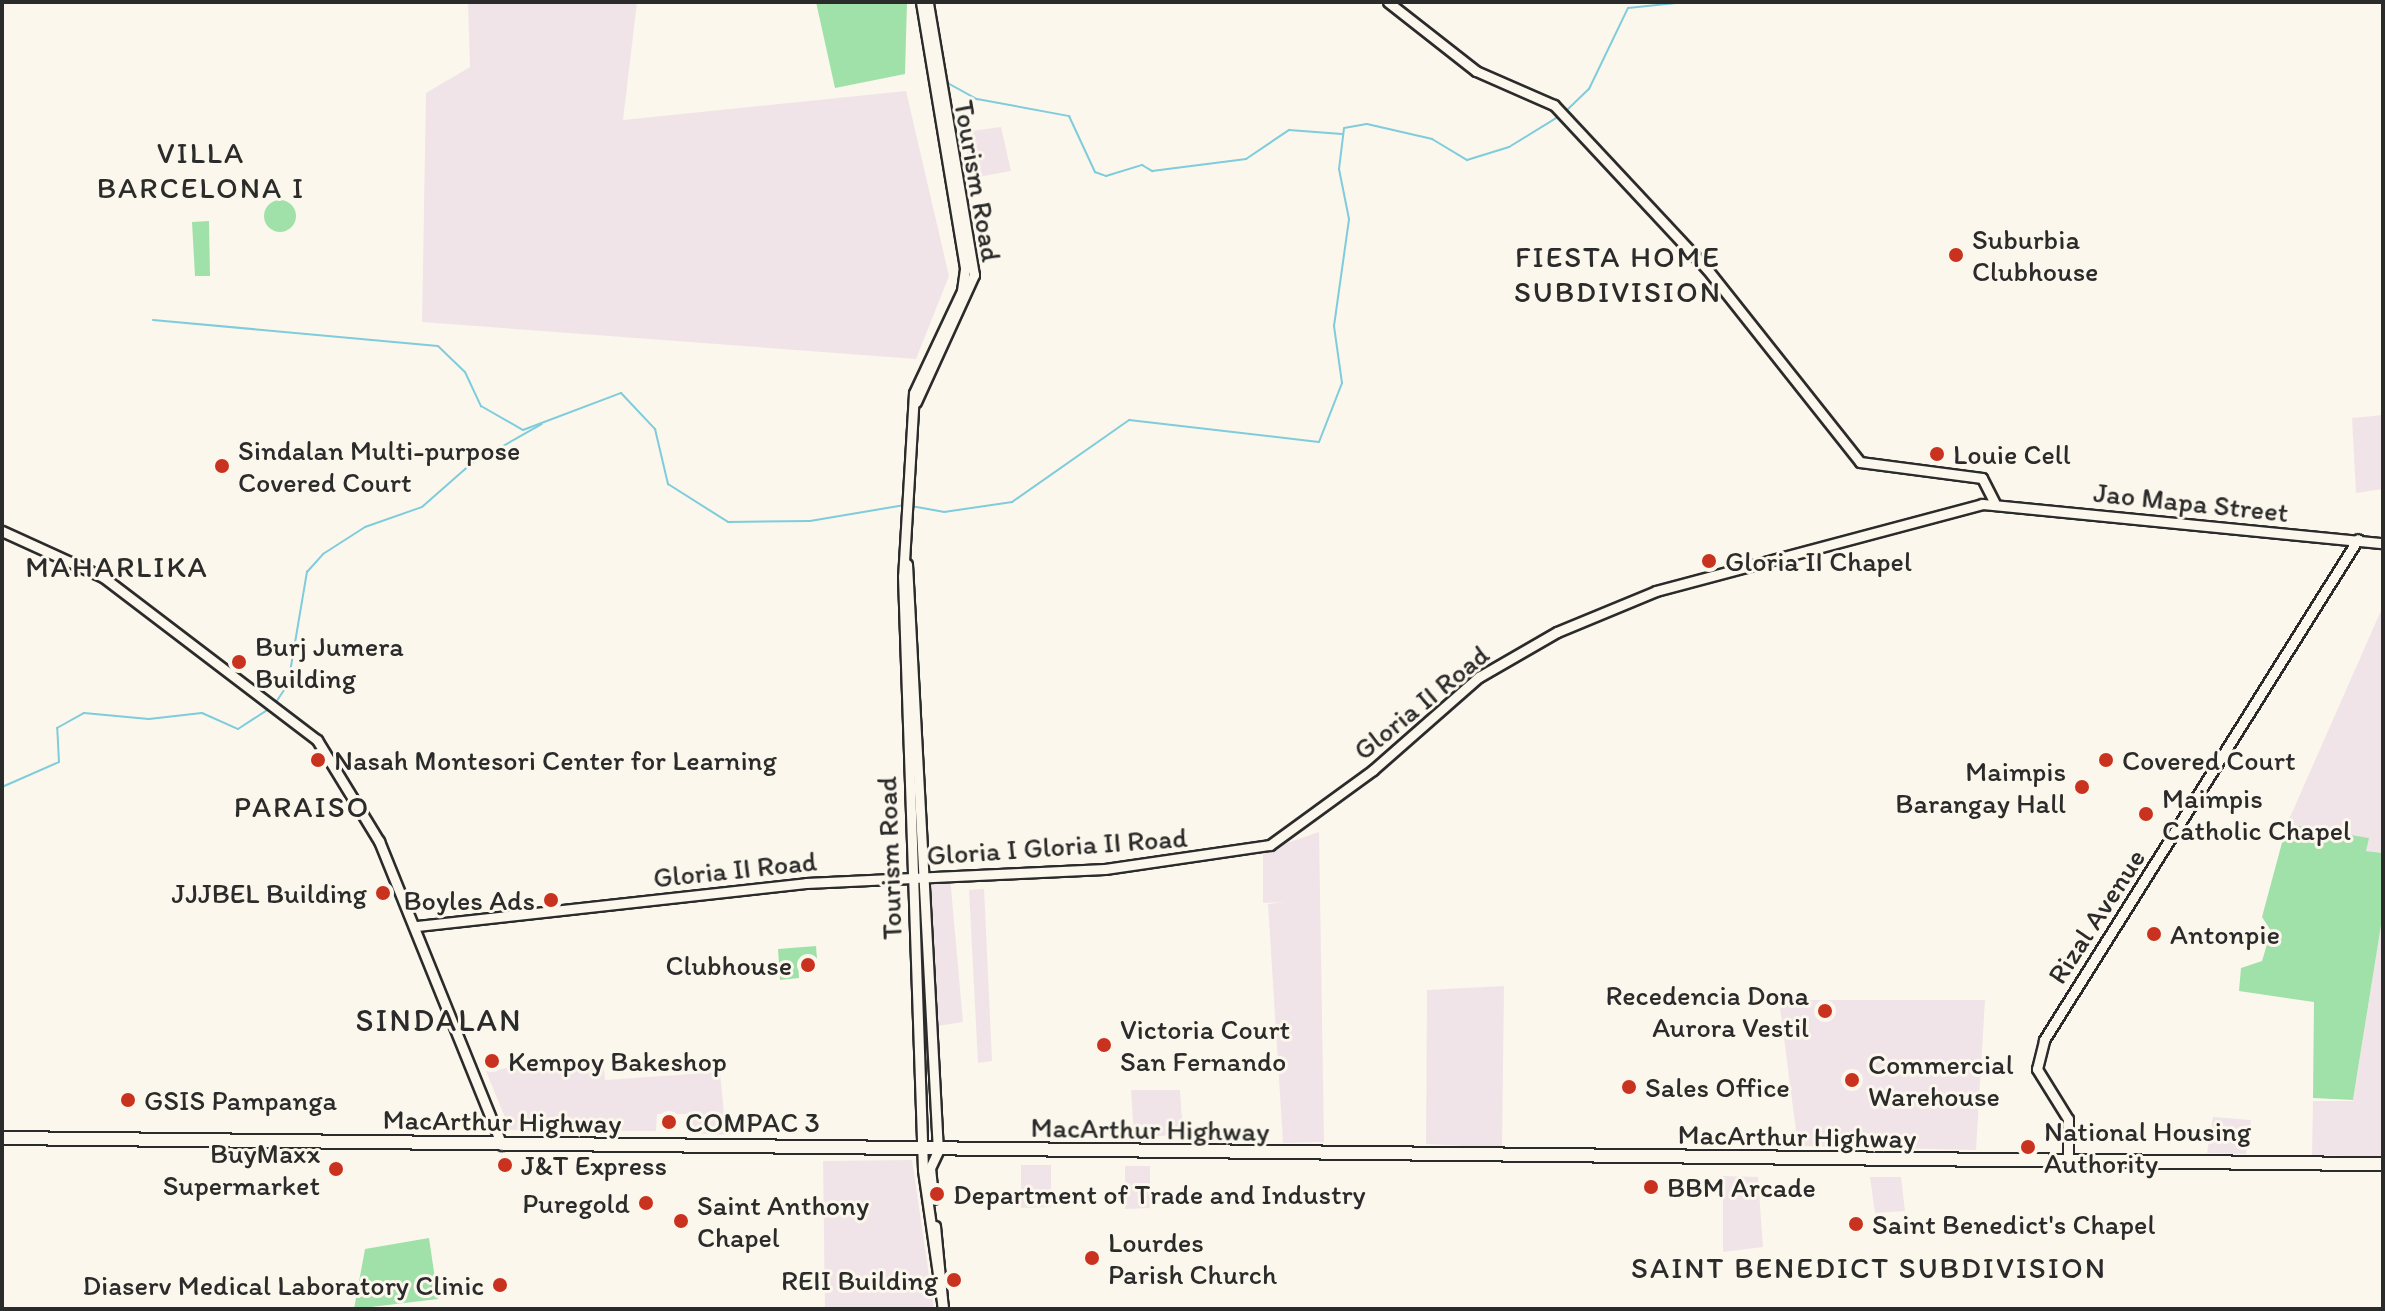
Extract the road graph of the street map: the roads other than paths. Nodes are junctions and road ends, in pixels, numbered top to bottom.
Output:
1 (921, 2) edge
2 (928, 2) edge
3 (1388, 2) edge
4 (916, 402) junction
5 (1994, 502) junction
6 (2, 531) edge
7 (2358, 539) junction
8 (2383, 543) edge
9 (1206, 858) joint
10 (914, 878) junction
11 (417, 926) junction
12 (2, 1138) edge
13 (504, 1145) junction
14 (931, 1152) junction
15 (2068, 1163) junction
16 (2383, 1164) edge
17 (2296, 1167) junction
18 (2383, 1172) edge
19 (943, 1309) edge

1 - 4 street, Tourism Road
2 - 4 street, Tourism Road
3 - 5 street
4 - 10 street, Tourism Road
5 - 7 street, Jao Mapa Street
5 - 9 street, Gloria II Road
6 - 11 street
7 - 8 street, Jao Mapa Street
7 - 15 street, Rizal Avenue
9 - 10 street, Gloria I Gloria II Road
10 - 11 street, Gloria II Road
10 - 14 street, Tourism Road
11 - 13 street
12 - 13 highway, MacArthur Highway
13 - 14 highway, MacArthur Highway
14 - 15 highway, MacArthur Highway
14 - 19 street, Tourism Road
15 - 17 highway, MacArthur Highway
16 - 17 highway, MacArthur Highway
17 - 18 highway, MacArthur Highway

